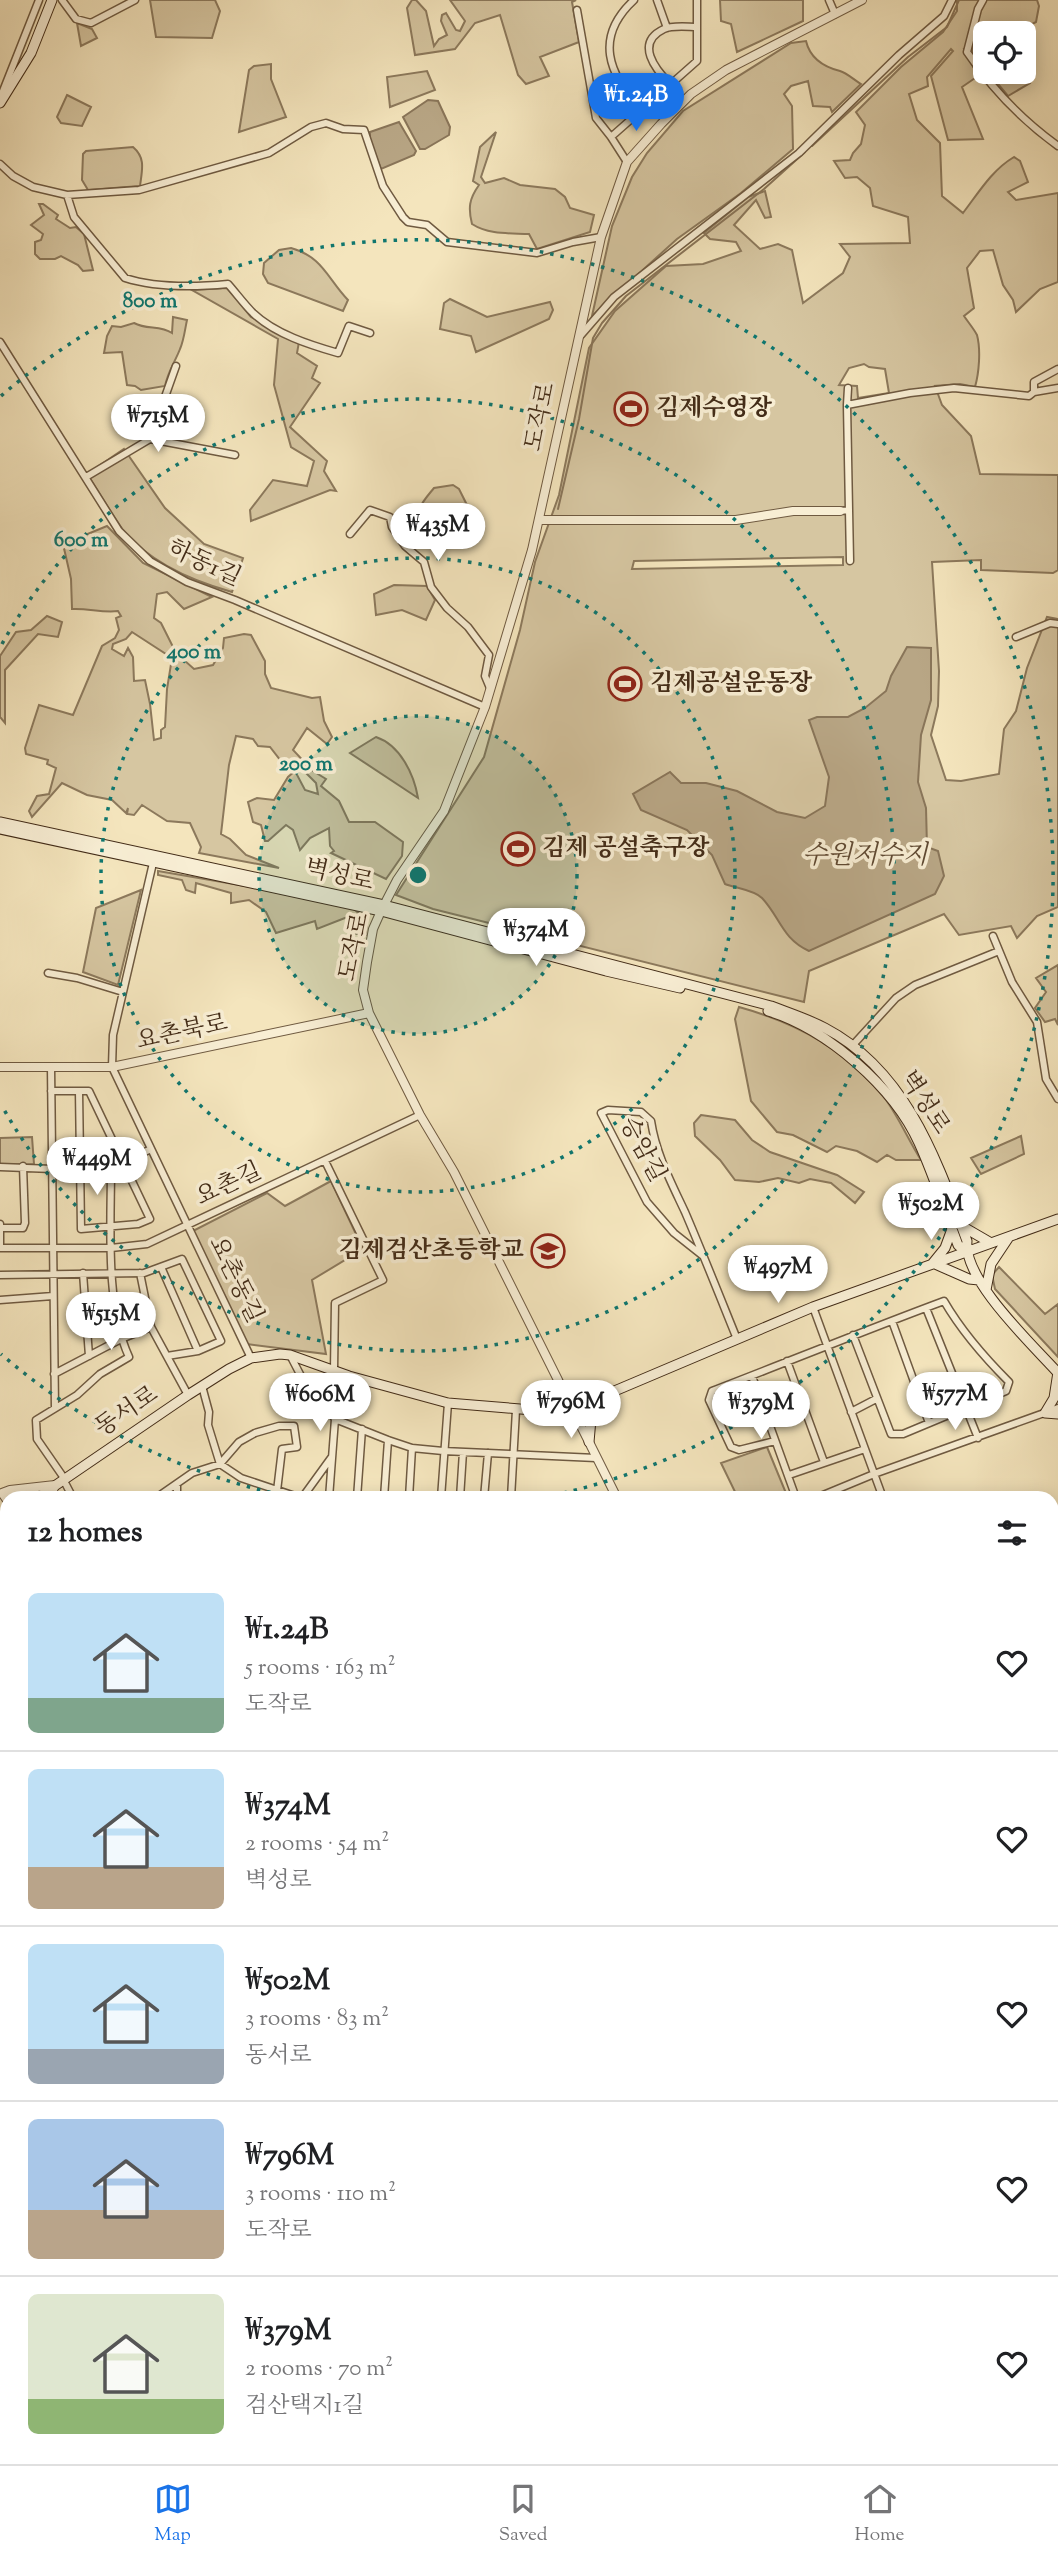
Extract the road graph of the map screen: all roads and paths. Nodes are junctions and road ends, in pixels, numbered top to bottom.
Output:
1 (38, 0) edge
2 (52, 0) edge
3 (62, 0) edge
4 (135, 0) edge
5 (634, 0) edge
6 (657, 0) edge
7 (697, 0) edge
8 (829, 0) edge
9 (862, 0) edge
10 (952, 0) edge
11 (984, 0) edge
12 (577, 10) dead end
13 (835, 14) junction
14 (697, 27) junction
15 (667, 28) junction
16 (670, 85) junction
17 (0, 101) edge
18 (641, 109) junction
19 (611, 137) junction
20 (1058, 146) edge
21 (627, 162) junction
22 (0, 164) edge
23 (68, 195) junction
24 (601, 237) junction
25 (370, 333) dead end
26 (578, 339) junction
27 (0, 342) edge
28 (176, 366) dead end
29 (1058, 369) edge
30 (848, 388) dead end
31 (1058, 388) edge
32 (1034, 392) junction
33 (847, 405) junction
34 (150, 439) junction
35 (235, 456) dead end
36 (86, 477) junction
37 (845, 511) junction
38 (540, 520) junction
39 (350, 534) dead end
40 (850, 561) dead end
41 (1058, 624) edge
42 (1016, 637) dead end
43 (491, 690) junction
44 (485, 708) junction
45 (0, 822) edge
46 (0, 829) edge
47 (153, 863) junction
48 (382, 908) junction
49 (993, 936) dead end
50 (999, 951) junction
51 (48, 973) dead end
52 (123, 992) junction
53 (369, 1013) junction
54 (852, 1046) junction
55 (51, 1067) junction
56 (112, 1067) junction
57 (0, 1068) edge
58 (51, 1091) junction
59 (79, 1091) junction
60 (1058, 1099) edge
61 (420, 1115) junction
62 (151, 1149) junction
63 (325, 1161) junction
64 (125, 1162) junction
65 (23, 1166) junction
66 (0, 1167) edge
67 (111, 1168) junction
68 (52, 1169) junction
69 (79, 1170) junction
70 (1058, 1219) edge
71 (0, 1226) edge
72 (111, 1226) junction
73 (187, 1226) junction
74 (956, 1227) junction
75 (1009, 1237) junction
76 (991, 1243) junction
77 (0, 1248) edge
78 (53, 1248) junction
79 (111, 1248) junction
80 (966, 1252) junction
81 (703, 1256) junction
82 (933, 1265) junction
83 (160, 1267) junction
84 (83, 1273) junction
85 (140, 1273) junction
86 (54, 1274) junction
87 (112, 1274) junction
88 (0, 1275) edge
89 (979, 1280) junction
90 (986, 1290) junction
91 (53, 1296) junction
92 (0, 1300) edge
93 (813, 1307) junction
94 (926, 1308) junction
95 (892, 1321) junction
96 (151, 1326) junction
97 (853, 1335) junction
98 (121, 1339) junction
99 (737, 1339) junction
100 (827, 1345) junction
101 (198, 1351) junction
102 (290, 1355) junction
103 (89, 1356) junction
104 (167, 1356) junction
105 (251, 1358) junction
106 (787, 1362) junction
107 (334, 1370) junction
108 (1058, 1373) edge
109 (54, 1374) junction
110 (349, 1376) junction
111 (752, 1376) junction
112 (558, 1383) junction
113 (202, 1386) junction
114 (188, 1395) junction
115 (601, 1397) junction
116 (876, 1399) junction
117 (448, 1403) junction
118 (55, 1408) junction
119 (966, 1408) junction
120 (1058, 1408) edge
121 (572, 1409) junction
122 (516, 1410) junction
123 (543, 1412) junction
124 (851, 1412) junction
125 (1045, 1413) junction
126 (1058, 1414) edge
127 (335, 1419) junction
128 (929, 1423) junction
129 (362, 1429) junction
130 (978, 1438) junction
131 (387, 1440) junction
132 (775, 1441) junction
133 (589, 1442) junction
134 (412, 1448) junction
135 (865, 1448) junction
136 (443, 1451) junction
137 (463, 1452) junction
138 (488, 1453) junction
139 (513, 1455) junction
140 (332, 1456) junction
141 (596, 1458) junction
142 (824, 1462) junction
143 (220, 1464) junction
144 (874, 1474) junction
145 (789, 1475) junction
146 (61, 1481) junction
147 (177, 1483) junction
148 (9, 1491) edge
149 (47, 1491) edge
150 (55, 1491) edge
151 (68, 1491) edge
152 (166, 1491) edge
153 (177, 1491) edge
154 (277, 1491) joint
155 (307, 1491) edge
156 (330, 1491) edge
157 (358, 1491) edge
158 (384, 1491) edge
159 (410, 1491) edge
160 (441, 1491) edge
161 (460, 1491) edge
162 (485, 1491) edge
163 (511, 1491) edge
164 (613, 1491) edge
165 (794, 1491) edge
166 (833, 1491) edge
167 (880, 1491) edge

1 - 17 street
2 - 17 main road
3 - 4 street
5 - 18 street
6 - 15 street
7 - 14 street
8 - 13 street
9 - 13 street, 도작로
10 - 26 street, 도작로
11 - 20 street
12 - 19 street
13 - 21 street, 도작로
14 - 15 street
14 - 16 street
15 - 16 street
16 - 18 street
18 - 19 street
19 - 21 street
21 - 24 street, 도작로
22 - 23 street
23 - 24 street
23 - 25 street
24 - 26 street, 도작로
26 - 38 street, 도작로
27 - 36 street, 하동1길
28 - 34 street
29 - 32 street
30 - 33 street
31 - 32 street
32 - 33 street
33 - 37 street
34 - 35 street
34 - 36 street
36 - 44 street, 하동1길
37 - 38 street
37 - 40 street
38 - 43 street, 도작로
39 - 43 street
41 - 42 street
43 - 44 street, 도작로
44 - 48 street, 도작로
45 - 48 main road, 벽성로
46 - 47 main road, 벽성로
47 - 48 main road, 벽성로
47 - 52 street
48 - 53 street, 도작로
48 - 54 main road, 벽성로
48 - 74 main road, 벽성로
49 - 50 street
50 - 54 street
50 - 60 street
51 - 52 street
52 - 56 street
53 - 56 street, 요촌북로
53 - 61 street, 도작로
54 - 74 main road, 벽성로
55 - 56 street, 요촌북로
55 - 57 street, 요촌북로
55 - 58 street
56 - 62 street, 요촌동길
58 - 59 street
58 - 68 street
59 - 64 street
59 - 69 street
61 - 63 street, 요촌길
61 - 112 street, 도작로
62 - 64 street
62 - 73 street, 요촌동길
63 - 73 street, 요촌길
63 - 107 street
64 - 67 street
64 - 72 street
65 - 66 street
65 - 68 street
65 - 71 street
67 - 69 street
67 - 72 street
68 - 69 street
68 - 78 street
69 - 72 street
70 - 75 main road, 동서로
71 - 77 street, 요촌길
72 - 79 street
73 - 79 street, 요촌길
73 - 105 street, 요촌동길
74 - 76 main road
74 - 80 main road, 벽성로
74 - 82 main road
75 - 76 main road, 동서로
75 - 90 main road
76 - 80 main road, 동서로
77 - 78 street, 요촌길
78 - 79 street, 요촌길
78 - 86 street
79 - 87 street
80 - 82 main road, 동서로
80 - 89 main road, 벽성로
81 - 81 street, 승암길
81 - 99 street, 승암길
82 - 89 main road
82 - 93 main road, 동서로
83 - 85 street
83 - 101 street
83 - 101 street
84 - 86 street
84 - 87 street
84 - 103 street
85 - 87 street
85 - 96 street
86 - 88 street
86 - 91 street
87 - 98 street
89 - 90 main road, 벽성로
90 - 108 main road, 벽성로
91 - 92 street
91 - 109 street
93 - 99 main road, 동서로
93 - 100 street
94 - 95 street
94 - 119 street
94 - 119 street
95 - 97 street
95 - 128 street
96 - 98 street
96 - 104 street
97 - 100 street
97 - 116 street
98 - 103 street
98 - 118 street
99 - 115 main road, 동서로
100 - 106 street
100 - 124 street
101 - 104 street
102 - 105 main road, 동서로
102 - 107 main road, 동서로
102 - 127 street
103 - 109 street
104 - 114 street
105 - 113 main road, 동서로
106 - 111 street
106 - 142 street
107 - 110 main road, 동서로
108 - 125 main road
109 - 118 street
110 - 117 main road, 동서로
110 - 127 street
111 - 132 street
111 - 132 street
112 - 115 main road
112 - 121 street, 도작로
112 - 123 main road
113 - 114 main road, 동서로
113 - 143 street
114 - 146 main road, 동서로
115 - 121 main road, 동서로
115 - 133 main road
116 - 124 street
116 - 128 street
117 - 122 main road, 동서로
117 - 136 street
118 - 146 street, 동서로
119 - 128 street
119 - 130 street
120 - 125 street
121 - 123 main road, 동서로
121 - 133 street, 도작로
122 - 123 main road, 동서로
122 - 139 street
124 - 135 street
125 - 126 main road
125 - 130 street
127 - 129 street
127 - 140 street
129 - 131 street
129 - 157 street
130 - 144 street
131 - 134 street
131 - 158 street
132 - 145 street
133 - 141 street, 도작로
134 - 136 street
134 - 159 street
135 - 142 street
135 - 144 street
136 - 137 street
136 - 160 street
137 - 138 street
137 - 161 street
138 - 139 street
138 - 162 street
139 - 141 street
139 - 163 street
140 - 155 street
140 - 156 street
141 - 164 street, 도작로
142 - 145 street
143 - 147 street
143 - 154 street
143 - 154 street
144 - 166 street
144 - 167 street
145 - 165 street
146 - 148 street
146 - 149 main road, 동서로
146 - 150 street
146 - 151 street
147 - 152 street
147 - 153 street

